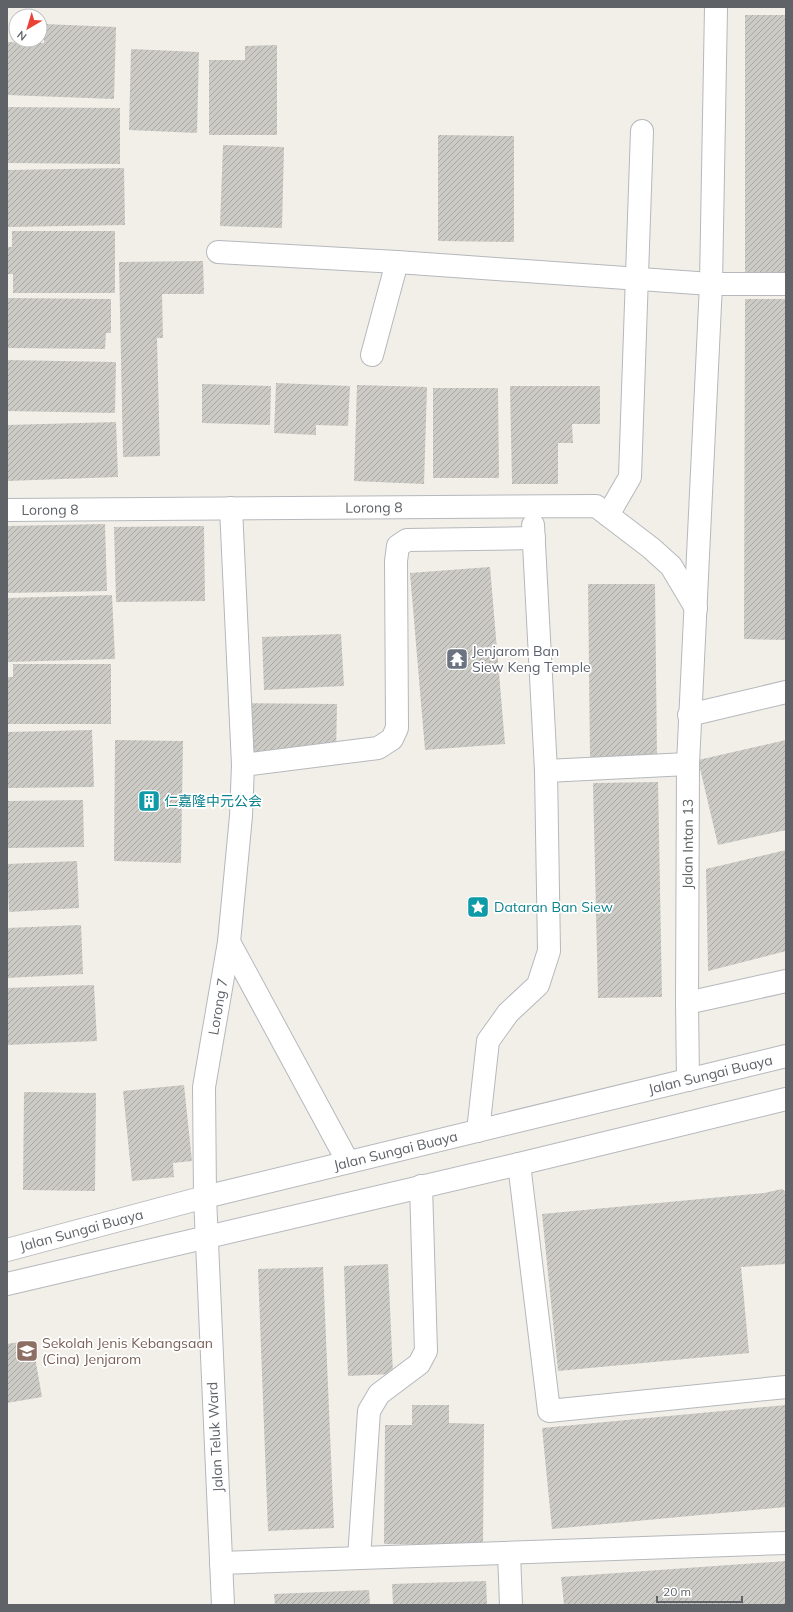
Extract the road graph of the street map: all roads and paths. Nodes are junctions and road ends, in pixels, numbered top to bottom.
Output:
1 (716, 7) edge
2 (642, 131) dead end
3 (218, 252) dead end
4 (397, 262) junction
5 (637, 279) junction
6 (711, 284) junction
7 (786, 284) edge
8 (372, 356) dead end
9 (532, 507) junction
10 (231, 508) junction
11 (7, 510) edge
12 (608, 515) junction
13 (534, 538) junction
14 (696, 608) junction
15 (786, 692) edge
16 (690, 715) junction
17 (688, 764) junction
18 (243, 765) junction
19 (546, 771) junction
20 (229, 942) junction
21 (786, 981) edge
22 (687, 1003) junction
23 (786, 1056) edge
24 (688, 1080) junction
25 (786, 1099) edge
26 (478, 1131) junction
27 (348, 1162) junction
28 (519, 1164) junction
29 (421, 1186) junction
30 (205, 1197) junction
31 (206, 1238) junction
32 (7, 1250) edge
33 (7, 1284) edge
34 (786, 1387) edge
35 (786, 1543) edge
36 (509, 1553) junction
37 (359, 1558) junction
38 (221, 1563) junction
39 (223, 1605) edge
40 (512, 1605) edge

1 - 6 street, Jalan Intan 13
2 - 5 street
3 - 4 street
4 - 5 street
4 - 8 street
5 - 6 street
5 - 12 street
6 - 7 street
6 - 14 street, Jalan Intan 13
9 - 10 street, Lorong 8
9 - 12 street, Lorong 8
9 - 13 street
10 - 11 street, Lorong 8
10 - 18 street, Lorong 7
12 - 14 street, Lorong 8
13 - 18 street
13 - 19 street
14 - 16 street, Jalan Intan 13
15 - 16 street
16 - 17 street, Jalan Intan 13
17 - 19 street
17 - 22 street, Jalan Intan 13
18 - 20 street, Lorong 7
19 - 26 street
20 - 27 street
20 - 30 street, Lorong 7
21 - 22 street
22 - 24 street, Jalan Intan 13
23 - 24 street, Jalan Sungai Buaya
24 - 26 street, Jalan Sungai Buaya
25 - 28 street
26 - 27 street, Jalan Sungai Buaya
27 - 30 street, Jalan Sungai Buaya
28 - 29 street
28 - 34 street
29 - 31 street
29 - 37 street
30 - 31 street, Jalan Teluk Ward
30 - 32 street, Jalan Sungai Buaya
31 - 33 street
31 - 38 street, Jalan Teluk Ward
35 - 36 street
36 - 37 street
36 - 40 street
37 - 38 street
38 - 39 street, Jalan Teluk Ward

